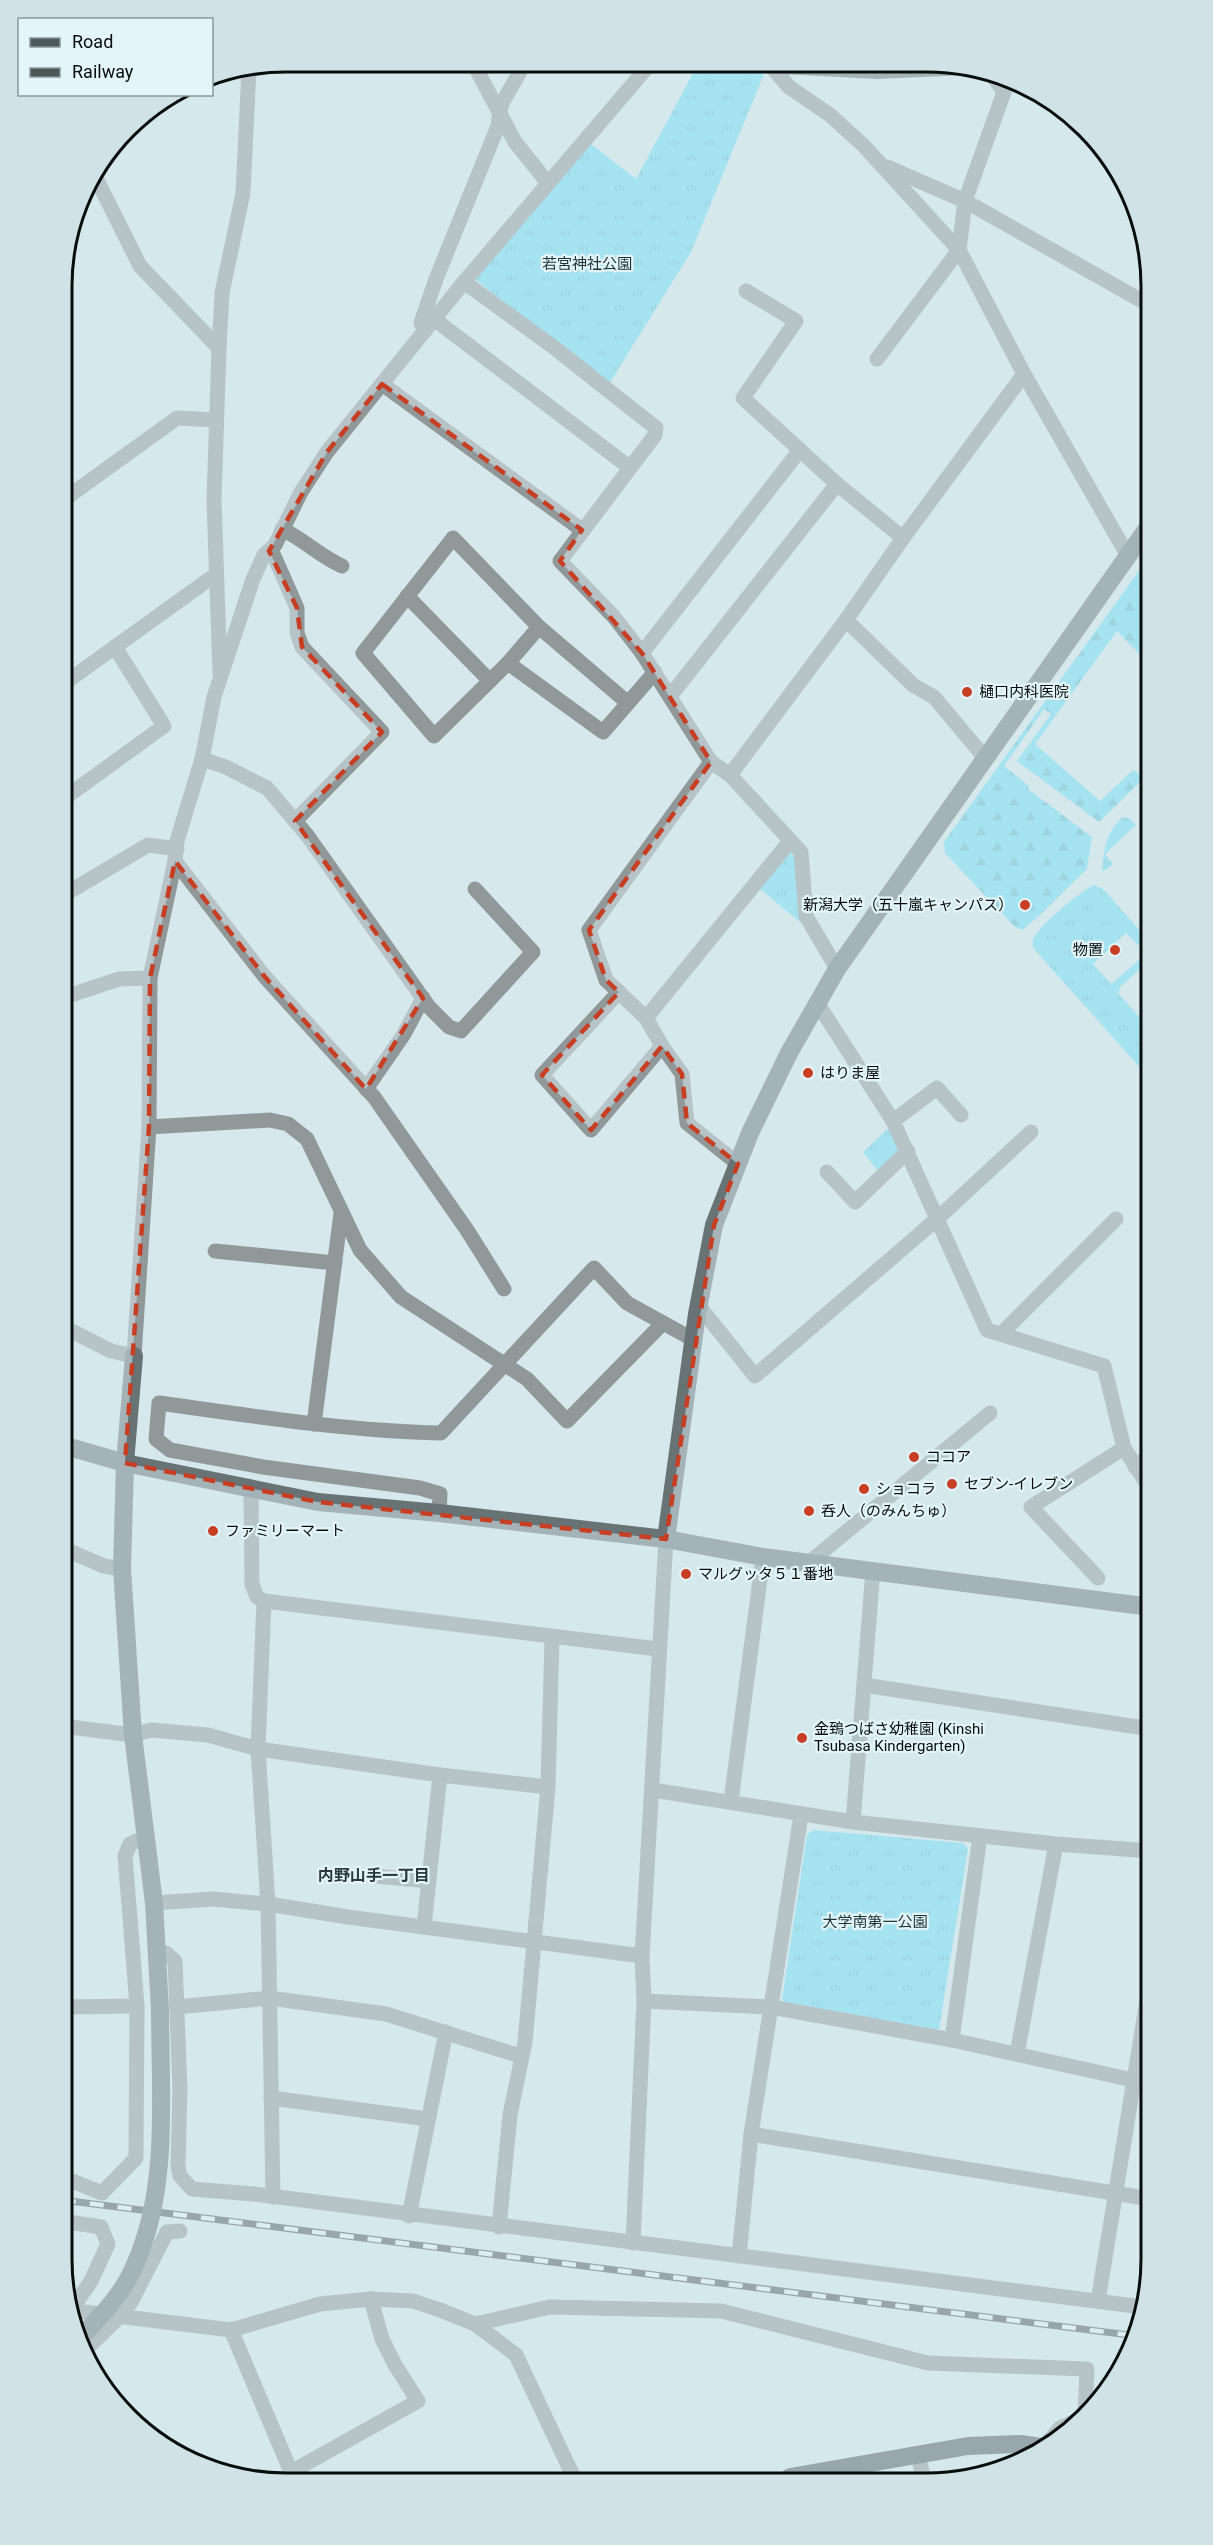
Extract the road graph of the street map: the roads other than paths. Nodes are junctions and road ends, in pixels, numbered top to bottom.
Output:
1 (478, 72) edge
2 (520, 72) edge
3 (643, 72) edge
4 (775, 72) edge
5 (249, 75) edge
6 (998, 84) edge
7 (498, 113) junction
8 (882, 164) junction
9 (548, 182) junction
10 (96, 188) edge
11 (965, 201) junction
12 (959, 250) junction
13 (464, 282) junction
14 (746, 291) dead end
15 (1141, 300) edge
16 (430, 325) junction
17 (219, 348) junction
18 (877, 359) dead end
19 (1024, 375) junction
20 (382, 384) junction
21 (216, 420) junction
22 (800, 450) junction
23 (629, 467) junction
24 (837, 484) junction
25 (72, 494) edge
26 (282, 529) junction
27 (582, 530) junction
28 (1141, 537) edge
29 (903, 538) junction
30 (269, 550) junction
31 (1128, 556) junction
32 (342, 566) dead end
33 (215, 575) junction
34 (407, 596) junction
35 (846, 620) junction
36 (539, 627) junction
37 (115, 647) junction
38 (642, 653) junction
39 (508, 663) junction
40 (655, 672) junction
41 (72, 678) edge
42 (220, 679) junction
43 (490, 681) junction
44 (671, 695) junction
45 (628, 703) junction
46 (985, 758) junction
47 (202, 759) junction
48 (711, 762) junction
49 (730, 776) junction
50 (72, 793) edge
51 (295, 821) junction
52 (790, 841) junction
53 (176, 855) junction
54 (475, 889) dead end
55 (72, 890) edge
56 (837, 969) junction
57 (150, 978) junction
58 (619, 992) junction
59 (72, 995) edge
60 (423, 998) junction
61 (818, 1004) junction
62 (646, 1018) junction
63 (662, 1046) junction
64 (366, 1089) junction
65 (961, 1115) dead end
66 (893, 1121) junction
67 (148, 1127) junction
68 (1031, 1132) dead end
69 (908, 1151) junction
70 (738, 1164) junction
71 (827, 1172) dead end
72 (341, 1213) junction
73 (938, 1219) junction
74 (1116, 1219) dead end
75 (215, 1251) dead end
76 (335, 1263) junction
77 (504, 1289) dead end
78 (699, 1306) junction
79 (663, 1323) junction
80 (72, 1331) edge
81 (1002, 1333) junction
82 (694, 1340) junction
83 (134, 1356) junction
84 (505, 1366) junction
85 (990, 1413) dead end
86 (314, 1424) junction
87 (72, 1448) edge
88 (1124, 1448) junction
89 (1141, 1462) edge
90 (125, 1463) junction
91 (1135, 1467) junction
92 (1141, 1476) edge
93 (251, 1490) junction
94 (439, 1513) junction
95 (666, 1539) junction
96 (72, 1552) edge
97 (764, 1557) junction
98 (811, 1561) junction
99 (122, 1569) junction
100 (873, 1570) junction
101 (1098, 1578) dead end
102 (264, 1601) junction
103 (1141, 1606) edge
104 (552, 1638) junction
105 (658, 1649) junction
106 (864, 1686) junction
107 (72, 1727) edge
108 (1141, 1728) edge
109 (133, 1735) junction
110 (258, 1749) junction
111 (440, 1774) junction
112 (548, 1787) junction
113 (653, 1790) junction
114 (731, 1801) junction
115 (801, 1815) junction
116 (853, 1822) junction
117 (980, 1836) junction
118 (144, 1837) junction
119 (1056, 1844) junction
120 (1141, 1850) edge
121 (374, 1876) dead end
122 (429, 1881) junction
123 (154, 1903) junction
124 (268, 1904) junction
125 (424, 1927) junction
126 (533, 1942) junction
127 (642, 1956) junction
128 (270, 1998) junction
129 (644, 2001) junction
130 (137, 2006) junction
131 (72, 2007) edge
132 (771, 2007) junction
133 (168, 2009) junction
134 (446, 2032) junction
135 (1141, 2037) edge
136 (952, 2040) junction
137 (1017, 2054) junction
138 (520, 2056) junction
139 (1134, 2080) junction
140 (1141, 2082) edge
141 (271, 2098) junction
142 (428, 2119) junction
143 (751, 2134) junction
144 (72, 2181) edge
145 (1115, 2191) junction
146 (273, 2197) junction
147 (1141, 2197) edge
148 (409, 2216) junction
149 (72, 2223) edge
150 (499, 2227) junction
151 (180, 2231) dead end
152 (633, 2243) junction
153 (739, 2256) junction
154 (371, 2299) junction
155 (76, 2301) edge
156 (1098, 2301) junction
157 (1136, 2306) edge
158 (78, 2312) edge
159 (119, 2318) junction
160 (475, 2324) junction
161 (231, 2330) junction
162 (87, 2340) edge
163 (89, 2342) edge
164 (1086, 2402) edge
165 (1031, 2446) edge
166 (918, 2455) junction
167 (291, 2473) edge
168 (297, 2473) edge
169 (572, 2473) edge
170 (813, 2473) edge
171 (922, 2473) edge

1 - 7 street
2 - 7 street
3 - 9 street
4 - 8 street
5 - 17 street
6 - 11 street
7 - 9 street
7 - 16 street
8 - 11 street
8 - 12 street
9 - 13 street
10 - 17 street
11 - 12 street
11 - 15 street
12 - 18 street
12 - 19 street
13 - 16 street
13 - 23 street
14 - 22 street
16 - 20 street
16 - 23 street
17 - 21 street
19 - 29 street
19 - 31 street
20 - 26 street
20 - 27 street
21 - 25 street
21 - 33 street
22 - 24 street
22 - 38 street
23 - 27 street
24 - 29 street
24 - 44 street
26 - 30 street
26 - 32 street
27 - 38 street
28 - 31 street
29 - 35 street
30 - 42 street
30 - 51 street
31 - 46 street
33 - 37 street
33 - 42 street
34 - 36 street
34 - 43 street
34 - 43 street
35 - 46 street
35 - 49 street
36 - 39 street
36 - 45 street
37 - 41 street
37 - 50 street
38 - 40 street
39 - 43 street
39 - 45 street
40 - 44 street
40 - 45 street
42 - 47 street
44 - 48 street
46 - 56 street
47 - 51 street
47 - 53 street
48 - 49 street
48 - 58 street
49 - 52 street
51 - 60 street
52 - 56 street
52 - 62 street
53 - 55 street
53 - 57 street
53 - 64 street
54 - 60 street
56 - 61 street
57 - 59 street
57 - 67 street
58 - 62 street
58 - 63 street
60 - 64 street
61 - 66 street
61 - 70 street
62 - 63 street
63 - 70 street
64 - 77 street
65 - 66 street
66 - 69 street
67 - 72 street
67 - 83 street
68 - 73 street
69 - 71 street
69 - 73 street
70 - 78 street
72 - 76 street
72 - 84 street
73 - 78 street
73 - 81 street
74 - 81 street
75 - 76 street
76 - 86 street
78 - 82 street
79 - 82 street
79 - 84 street
79 - 84 street
80 - 83 street
81 - 88 street
82 - 95 street
83 - 90 street
84 - 86 street
85 - 98 street
86 - 94 street
87 - 90 street
88 - 91 street
88 - 101 street
89 - 91 street
90 - 93 street
90 - 99 street
91 - 92 street
93 - 94 street
93 - 102 street
94 - 95 street
95 - 97 street
95 - 105 street
96 - 99 street
97 - 98 street
97 - 114 street
98 - 100 street
99 - 109 street
100 - 103 street
100 - 106 street
102 - 104 street
102 - 110 street
104 - 105 street
104 - 112 street
105 - 113 street
106 - 108 street
106 - 116 street
107 - 109 street
109 - 110 street
109 - 118 street
110 - 111 street
110 - 124 street
111 - 112 street
111 - 122 street
112 - 126 street
113 - 114 street
113 - 127 street
114 - 115 street
115 - 116 street
115 - 132 street
116 - 117 street
117 - 119 street
117 - 136 street
118 - 123 street
118 - 130 street
119 - 120 street
119 - 137 street
121 - 122 street
122 - 125 street
123 - 124 street
123 - 133 street
124 - 125 street
124 - 128 street
125 - 126 street
126 - 127 street
126 - 138 street
127 - 129 street
128 - 133 street
128 - 134 street
128 - 141 street
129 - 132 street
129 - 152 street
130 - 131 street
130 - 144 street
132 - 136 street
132 - 143 street
133 - 146 street
133 - 162 street, bridge
134 - 138 street
134 - 142 street
135 - 139 street
136 - 137 street
137 - 139 street
138 - 150 street
139 - 140 street
139 - 145 street
141 - 142 street
141 - 146 street
142 - 148 street
143 - 145 street
143 - 153 street
145 - 147 street
145 - 156 street
146 - 148 street
148 - 150 street
149 - 155 street
150 - 152 street
151 - 159 street
152 - 153 street
153 - 156 street
154 - 160 street
154 - 161 street
154 - 168 street
156 - 157 street
158 - 159 street
159 - 161 street
159 - 163 street
160 - 164 street
160 - 169 street
161 - 167 street
165 - 166 main road
166 - 170 main road
166 - 171 street

